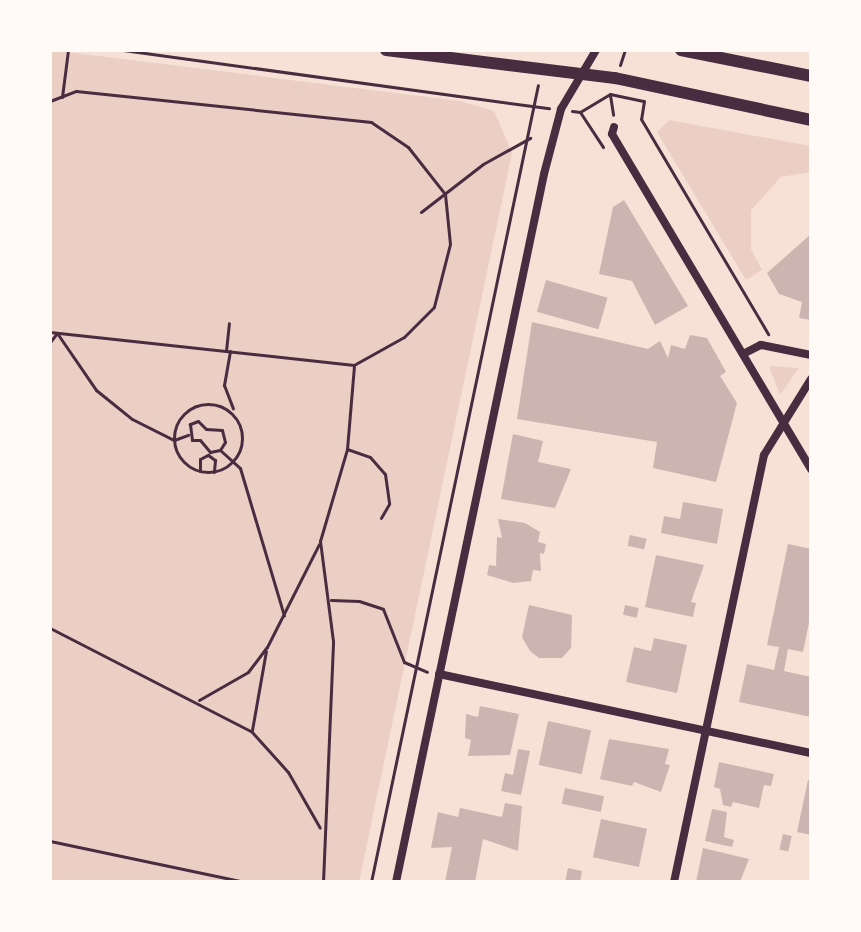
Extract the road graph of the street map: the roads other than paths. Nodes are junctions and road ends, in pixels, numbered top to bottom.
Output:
1 (386, 50) edge
2 (596, 50) edge
3 (681, 50) edge
4 (583, 73) junction
5 (811, 76) edge
6 (811, 120) edge
7 (613, 130) road end
8 (743, 354) junction
9 (811, 355) edge
10 (811, 379) edge
11 (784, 423) junction
12 (811, 469) edge
13 (439, 674) junction
14 (706, 731) junction
15 (811, 753) edge
16 (396, 882) edge
17 (674, 882) edge

1 - 4 street
2 - 4 street
3 - 5 street
4 - 6 street
4 - 13 street
7 - 8 street
8 - 9 street
8 - 11 street
10 - 11 street
11 - 12 street
11 - 14 street
13 - 14 street
13 - 16 street
14 - 15 street
14 - 17 street

